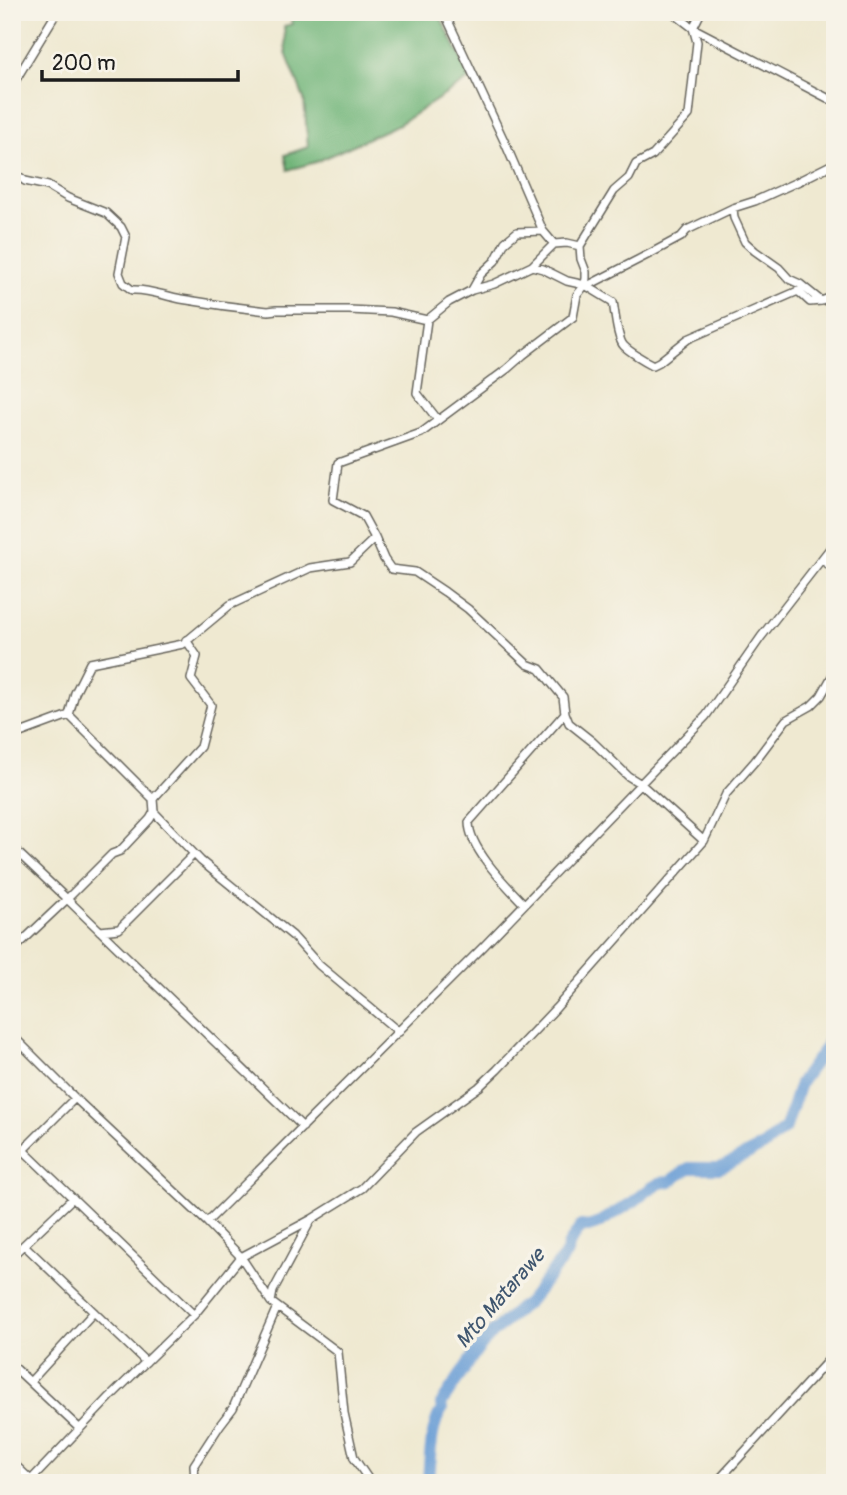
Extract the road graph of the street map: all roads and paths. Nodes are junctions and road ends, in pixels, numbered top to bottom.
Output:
1 (57, 12) edge
2 (444, 12) edge
3 (673, 12) edge
4 (701, 12) edge
5 (693, 28) junction
6 (12, 86) edge
7 (835, 102) edge
8 (835, 163) edge
9 (12, 172) edge
10 (733, 208) junction
11 (543, 231) junction
12 (554, 244) junction
13 (580, 246) junction
14 (532, 266) junction
15 (586, 285) junction
16 (472, 290) junction
17 (835, 296) edge
18 (821, 301) junction
19 (427, 320) junction
20 (438, 421) junction
21 (375, 538) junction
22 (835, 542) edge
23 (822, 560) junction
24 (835, 569) edge
25 (186, 640) junction
26 (835, 672) edge
27 (565, 713) junction
28 (69, 715) junction
29 (12, 736) edge
30 (641, 784) junction
31 (153, 799) junction
32 (154, 812) junction
33 (705, 841) junction
34 (12, 848) edge
35 (194, 854) junction
36 (66, 899) junction
37 (524, 904) junction
38 (100, 932) junction
39 (12, 951) edge
40 (400, 1032) junction
41 (14, 1040) edge
42 (75, 1098) junction
43 (303, 1127) junction
44 (23, 1150) junction
45 (12, 1161) edge
46 (73, 1198) junction
47 (312, 1219) junction
48 (207, 1222) junction
49 (24, 1245) junction
50 (12, 1256) edge
51 (241, 1258) junction
52 (274, 1305) junction
53 (94, 1312) junction
54 (194, 1315) junction
55 (835, 1353) edge
56 (146, 1362) junction
57 (12, 1365) edge
58 (30, 1382) junction
59 (80, 1429) junction
60 (12, 1462) edge
61 (32, 1481) edge
62 (195, 1483) edge
63 (371, 1483) edge
64 (716, 1483) edge

1 - 6 street
2 - 11 street
3 - 5 street
4 - 5 street
5 - 7 street
5 - 13 street
8 - 10 street
9 - 19 street
10 - 15 street
10 - 18 street
11 - 12 street
11 - 16 street
12 - 13 street
12 - 14 street
13 - 15 street
14 - 15 street
14 - 16 street
15 - 18 street
15 - 20 street
16 - 19 street
17 - 18 street
19 - 20 street
20 - 21 street
21 - 25 street
21 - 27 street
22 - 23 street
23 - 24 street
23 - 30 street
25 - 28 street
25 - 31 street
26 - 33 street
27 - 30 street
27 - 37 street
28 - 29 street
28 - 31 street
30 - 33 street
30 - 37 street
31 - 32 street
32 - 35 street
32 - 36 street
33 - 47 street
34 - 36 street
35 - 38 street
35 - 40 street
36 - 38 street
36 - 39 street
37 - 40 street
38 - 43 street
40 - 43 street
41 - 42 street
42 - 44 street
42 - 48 street
43 - 48 street
44 - 45 street
44 - 46 street
46 - 49 street
46 - 54 street
47 - 51 street
47 - 52 street
48 - 51 street
49 - 50 street
49 - 53 street
51 - 52 street
51 - 54 street
52 - 62 street
52 - 63 street
53 - 56 street
53 - 58 street
54 - 56 street
55 - 64 street
56 - 59 street
57 - 58 street
58 - 59 street
59 - 61 street
60 - 61 street

